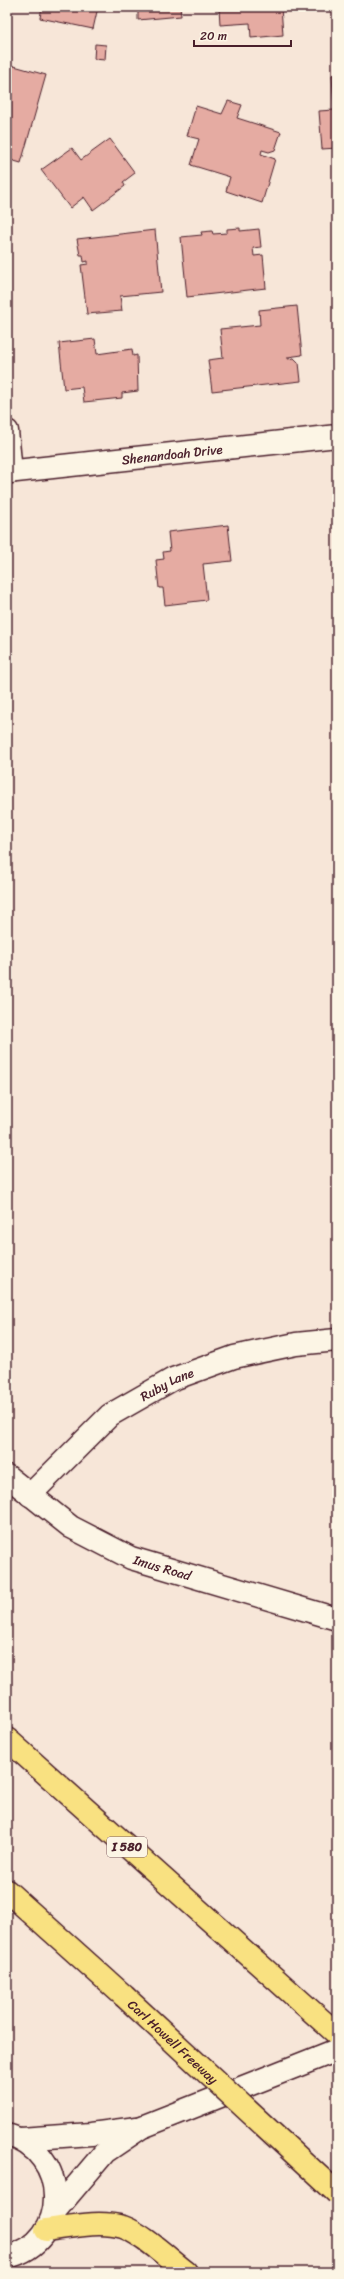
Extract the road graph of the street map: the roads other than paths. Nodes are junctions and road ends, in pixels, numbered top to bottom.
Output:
1 (7, 431) edge
2 (337, 436) edge
3 (9, 472) edge
4 (337, 1340) edge
5 (7, 1476) edge
6 (30, 1495) junction
7 (337, 1619) edge
8 (7, 1739) edge
9 (7, 1891) edge
10 (337, 2034) edge
11 (337, 2050) edge
12 (142, 2128) junction
13 (14, 2137) edge
14 (337, 2193) edge
15 (54, 2210) junction
16 (46, 2230) junction
17 (7, 2257) edge
18 (186, 2272) edge

1 - 3 street
2 - 3 street, Shenandoah Drive
4 - 6 street, Ruby Lane
5 - 6 street, Imus Road
6 - 7 street, Imus Road
8 - 10 highway, I 580
9 - 14 highway, Carl Howell Freeway, bridge
11 - 12 street
12 - 13 street
12 - 15 street
13 - 15 street
15 - 16 street
16 - 17 street
16 - 18 highway

